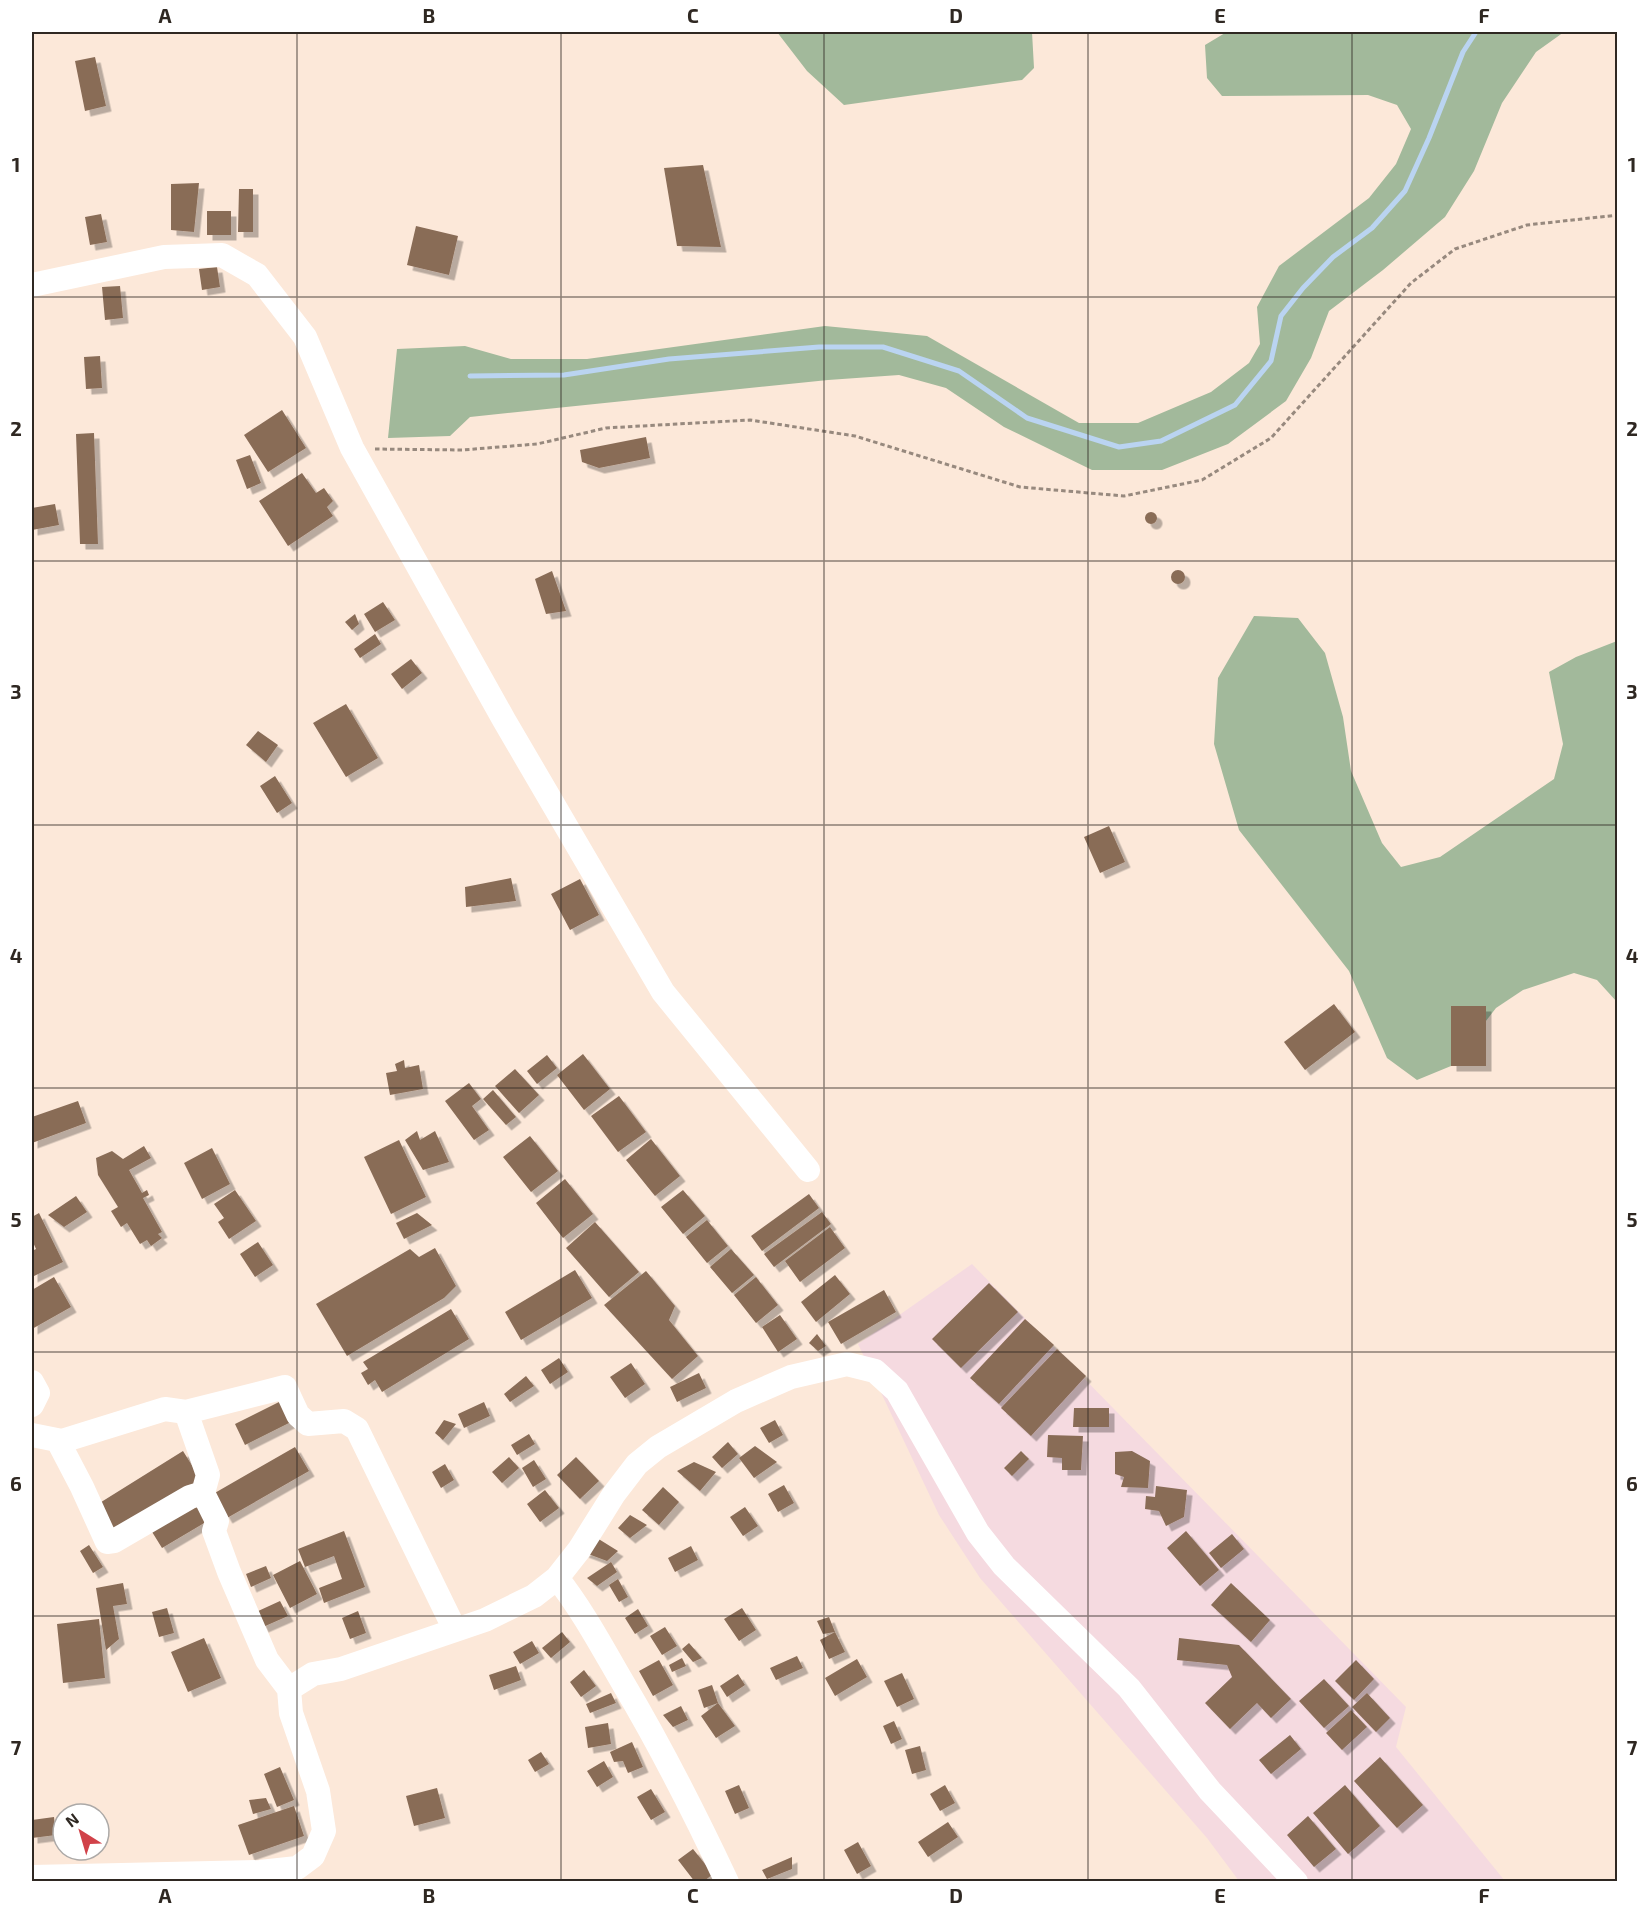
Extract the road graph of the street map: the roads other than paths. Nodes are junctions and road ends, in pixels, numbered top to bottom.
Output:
1 (32, 285) edge
2 (808, 1170) dead end
3 (32, 1382) edge
4 (32, 1405) edge
5 (186, 1412) junction
6 (32, 1435) edge
7 (58, 1442) junction
8 (203, 1493) junction
9 (557, 1578) junction
10 (455, 1630) junction
11 (289, 1689) junction
12 (32, 1877) edge
13 (727, 1881) edge
14 (1296, 1881) edge

1 - 2 street
3 - 4 street
5 - 7 street
5 - 8 street
5 - 10 street
6 - 7 street
7 - 8 street
8 - 11 street
9 - 10 street
9 - 13 street
9 - 14 street
10 - 11 street
11 - 12 street

